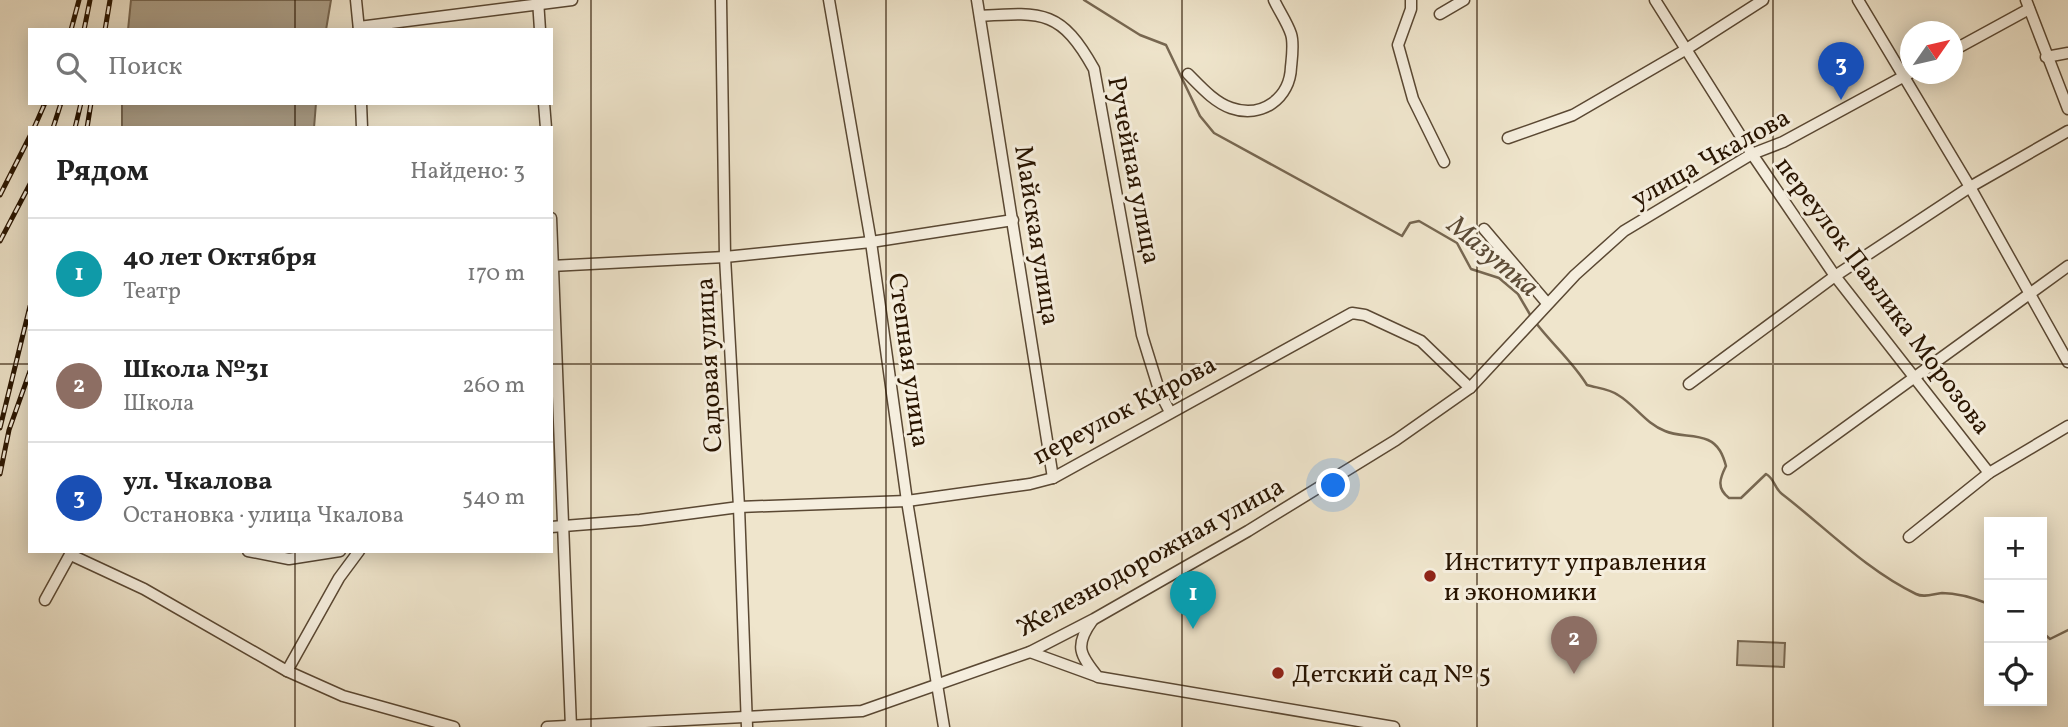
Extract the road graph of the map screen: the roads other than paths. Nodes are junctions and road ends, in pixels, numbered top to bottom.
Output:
1 (356, 0) edge
2 (572, 0) edge
3 (721, 0) edge
4 (829, 0) edge
5 (977, 0) edge
6 (1273, 0) edge
7 (1411, 0) edge
8 (1464, 0) edge
9 (1655, 0) edge
10 (1763, 0) edge
11 (1858, 0) edge
12 (538, 1) edge
13 (2027, 5) edge
14 (1440, 14) dead end
15 (980, 16) junction
16 (359, 28) edge
17 (365, 28) edge
18 (540, 28) edge
19 (1963, 44) edge
20 (1685, 50) junction
21 (2068, 53) edge
22 (2046, 57) junction
23 (1900, 64) edge
24 (1188, 75) dead end
25 (1900, 79) edge
26 (1912, 84) edge
27 (361, 105) edge
28 (544, 105) edge
29 (2068, 110) edge
30 (362, 126) edge
31 (546, 126) edge
32 (2068, 131) edge
33 (1508, 138) dead end
34 (1752, 155) junction
35 (1444, 162) dead end
36 (1970, 187) junction
37 (1013, 220) junction
38 (1484, 229) dead end
39 (871, 242) junction
40 (725, 257) junction
41 (553, 266) edge
42 (2068, 266) edge
43 (1835, 276) junction
44 (2030, 294) junction
45 (1547, 303) junction
46 (2068, 362) edge
47 (1913, 378) junction
48 (1689, 384) dead end
49 (1470, 388) junction
50 (1170, 412) junction
51 (2068, 426) edge
52 (1787, 469) dead end
53 (1989, 473) junction
54 (1053, 478) junction
55 (907, 501) junction
56 (740, 507) junction
57 (564, 525) junction
58 (553, 527) edge
59 (1909, 537) dead end
60 (72, 553) edge
61 (258, 553) edge
62 (327, 553) edge
63 (358, 553) edge
64 (46, 600) dead end
65 (1094, 619) junction
66 (1030, 652) junction
67 (287, 671) junction
68 (1098, 677) junction
69 (937, 684) junction
70 (1315, 714) junction
71 (747, 722) edge
72 (454, 727) edge
73 (547, 727) edge
74 (571, 727) edge
75 (944, 727) edge
76 (1314, 727) edge
77 (1394, 727) edge

1 - 16 street
2 - 12 street
3 - 40 street, Садовая улица
4 - 39 street, Степная улица
5 - 15 street, Майская улица
6 - 24 street
7 - 35 street
8 - 14 street
9 - 20 street, переулок Павлика Морозова
10 - 20 street
11 - 23 street
12 - 17 street
12 - 18 street
13 - 19 street
13 - 22 street
15 - 37 street, Майская улица
15 - 50 street, Ручейная улица
20 - 33 street
20 - 34 street, переулок Павлика Морозова
21 - 22 street
22 - 29 street
25 - 34 street, улица Чкалова
26 - 36 street
27 - 30 street
28 - 31 street
32 - 36 street
34 - 43 street, переулок Павлика Морозова
34 - 45 street, улица Чкалова
36 - 43 street
36 - 44 street
37 - 39 street
37 - 54 street, Майская улица
38 - 45 street
39 - 40 street
39 - 55 street, Степная улица
40 - 41 street
40 - 56 street, Садовая улица
41 - 57 street
42 - 44 street
43 - 47 street, переулок Павлика Морозова
43 - 48 street
44 - 46 street
44 - 47 street
45 - 49 street, Железнодорожная улица
47 - 52 street
47 - 53 street, переулок Павлика Морозова
49 - 50 street, переулок Кирова
49 - 65 street, Железнодорожная улица
50 - 54 street, переулок Кирова
51 - 53 street
53 - 59 street
54 - 55 street, переулок Кирова
55 - 56 street, переулок Кирова
55 - 69 street, Степная улица
56 - 57 street, переулок Кирова
56 - 71 street, Садовая улица
57 - 58 street, переулок Кирова
57 - 74 street
60 - 64 street
60 - 67 street
61 - 62 street
63 - 67 street
65 - 66 street, Железнодорожная улица
65 - 68 street
66 - 68 street
66 - 69 street, Железнодорожная улица
67 - 72 street
68 - 70 street
69 - 71 street, Железнодорожная улица
69 - 75 street, Степная улица
70 - 76 street
70 - 77 street
71 - 74 street, Железнодорожная улица
73 - 74 street, Железнодорожная улица

